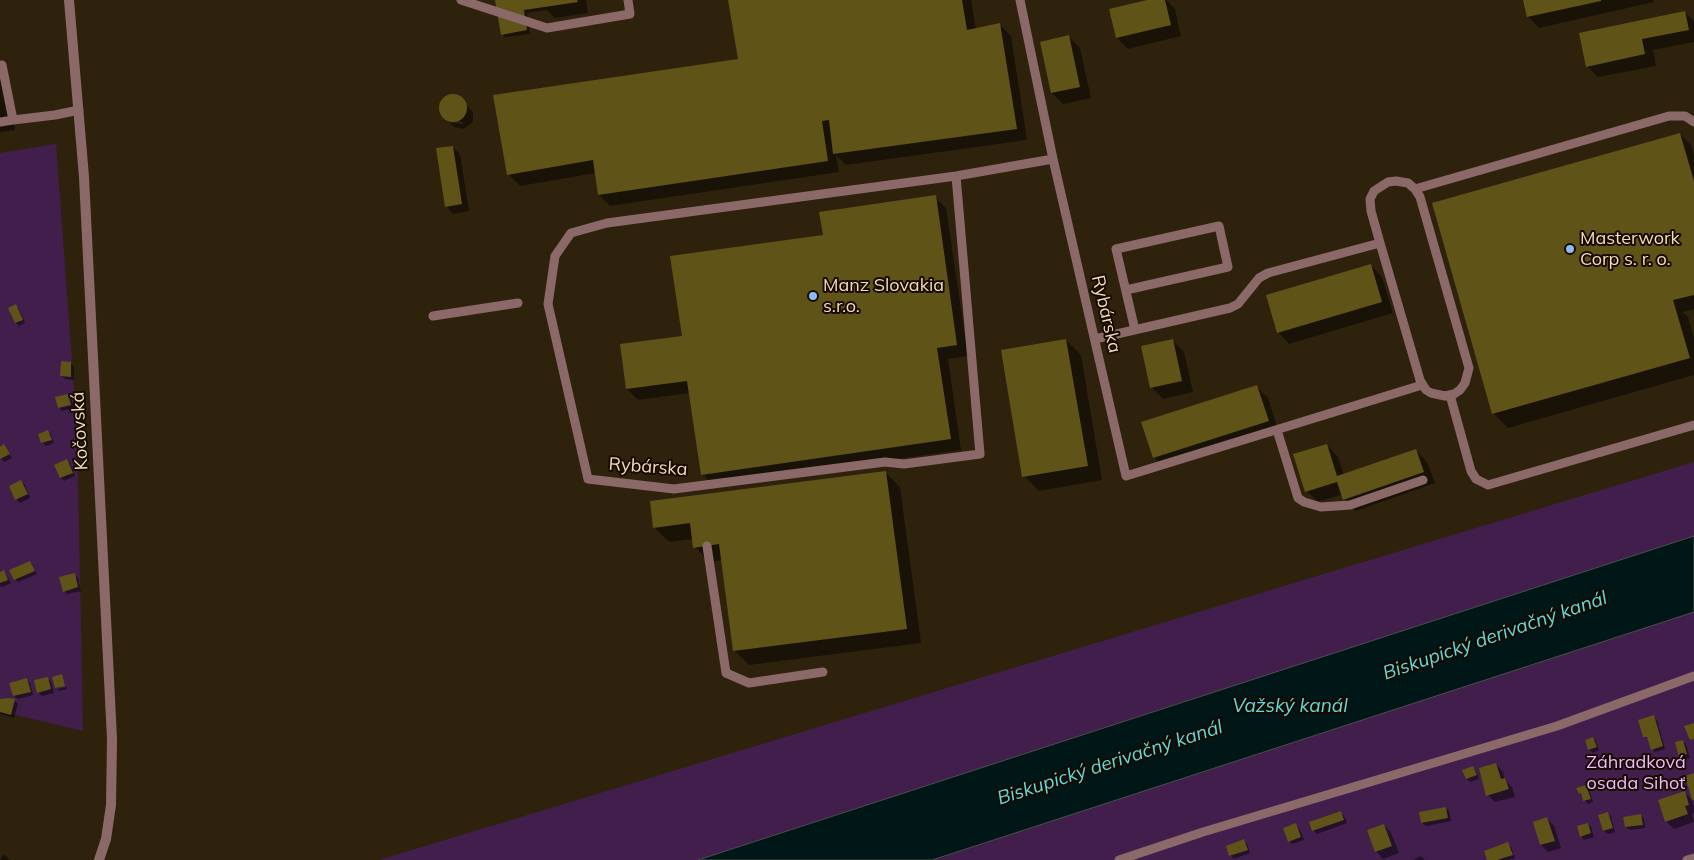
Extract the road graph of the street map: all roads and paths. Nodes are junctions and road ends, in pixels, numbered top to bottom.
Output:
1 (69, 0) edge
2 (461, 0) edge
3 (628, 0) edge
4 (1020, 0) edge
5 (2, 65) dead end
6 (79, 110) junction
7 (13, 120) junction
8 (0, 122) edge
9 (1694, 122) edge
10 (1053, 159) junction
11 (956, 176) junction
12 (1415, 189) junction
13 (1380, 243) junction
14 (1126, 290) junction
15 (518, 303) dead end
16 (433, 316) dead end
17 (1135, 330) junction
18 (1095, 339) junction
19 (1422, 386) junction
20 (1450, 395) junction
21 (1694, 425) edge
22 (1277, 430) junction
23 (1423, 480) dead end
24 (707, 546) dead end
25 (823, 672) dead end
26 (1694, 676) edge
27 (1694, 858) edge
28 (99, 860) edge
29 (1119, 860) edge
30 (1687, 860) edge

1 - 6 street, Kočovská
2 - 3 lane
4 - 10 lane, Rybárska
5 - 7 lane
6 - 7 lane
6 - 28 street, Kočovská
7 - 8 lane
9 - 12 lane
10 - 11 lane, Rybárska
10 - 18 lane, Rybárska
11 - 11 lane, Rybárska
12 - 13 lane
12 - 20 lane
13 - 17 lane
13 - 19 lane
14 - 14 lane
14 - 17 lane
15 - 16 lane
17 - 18 lane
18 - 22 lane, Rybárska
19 - 20 lane
19 - 22 lane
20 - 21 lane
22 - 23 lane
24 - 25 lane
26 - 29 lane
27 - 30 lane

